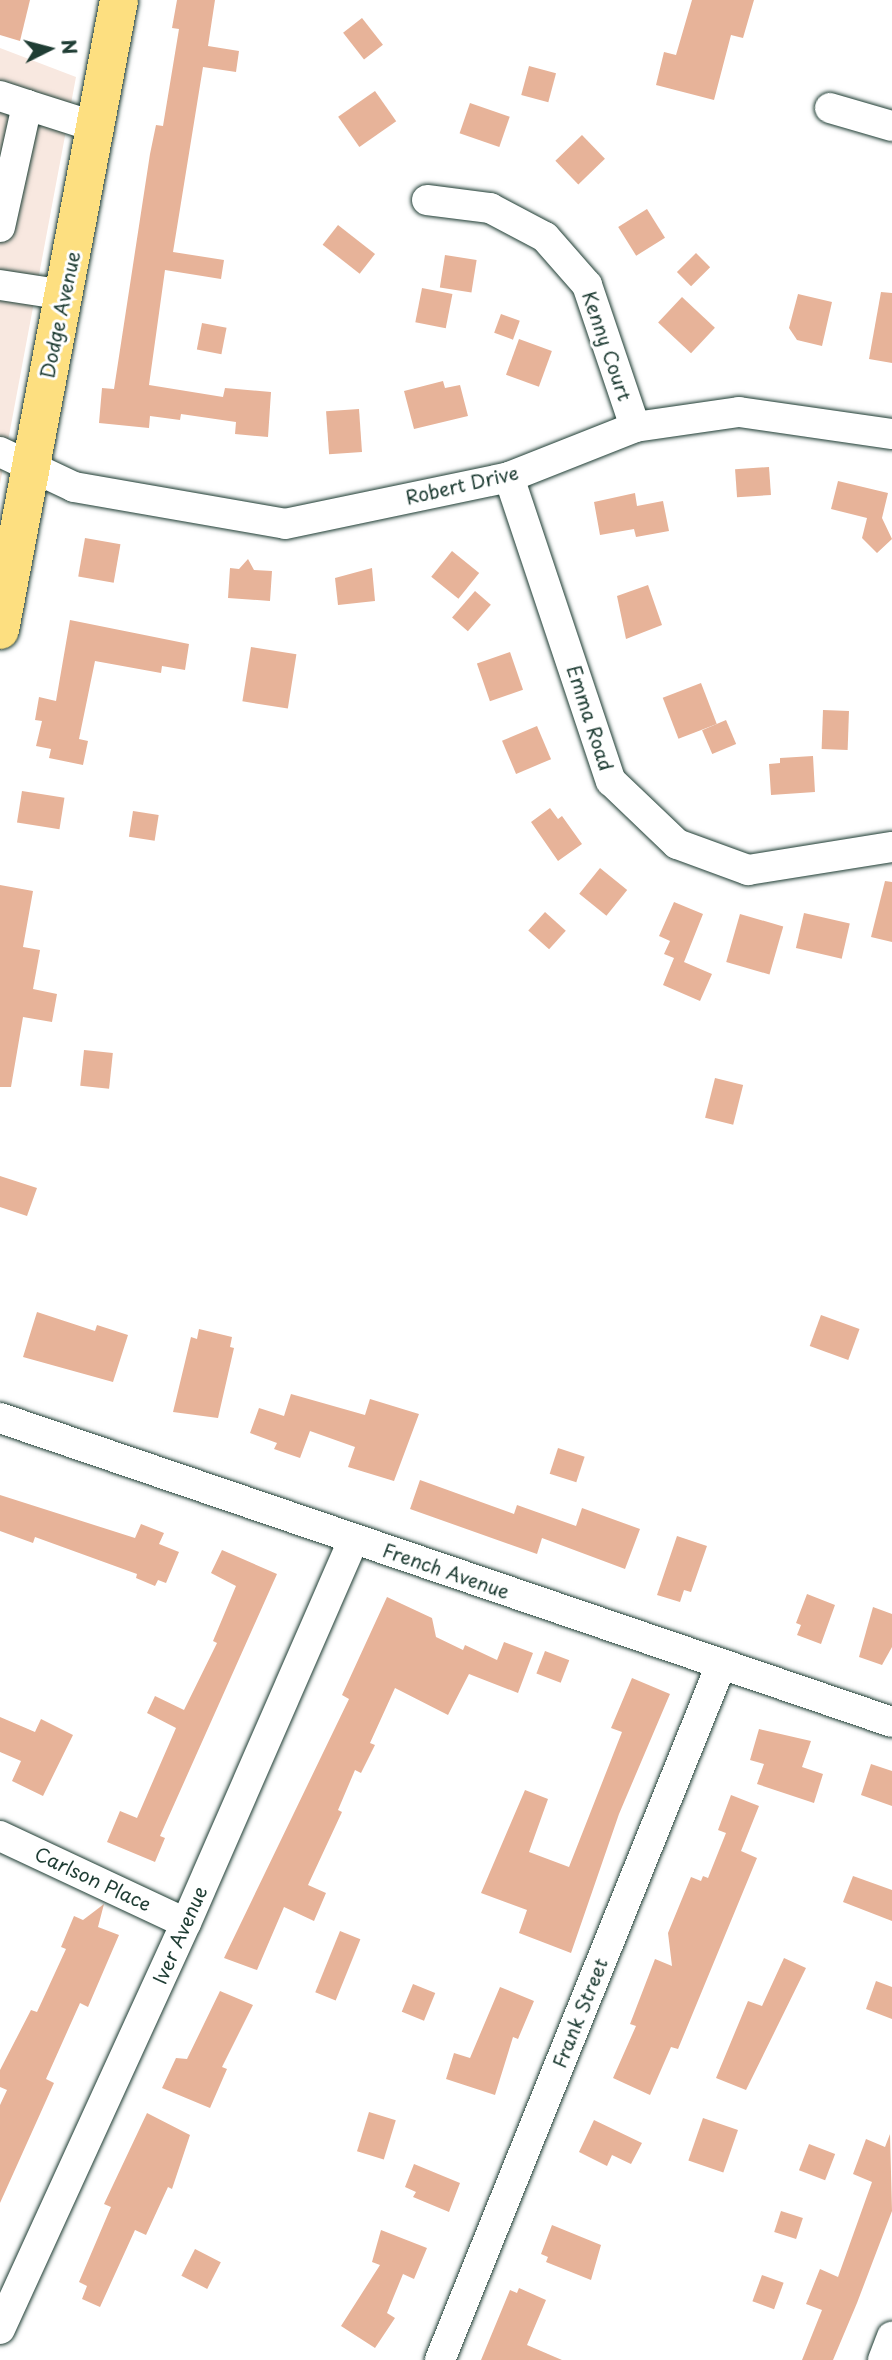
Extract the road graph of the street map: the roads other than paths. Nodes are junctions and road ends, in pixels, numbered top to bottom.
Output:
1 (119, 0) edge
2 (13, 101) edge
3 (830, 107) dead end
4 (892, 126) edge
5 (96, 127) junction
6 (427, 200) dead end
7 (0, 227) edge
8 (0, 285) edge
9 (65, 295) junction
10 (635, 427) junction
11 (892, 434) edge
12 (15, 461) edge
13 (509, 477) junction
14 (0, 629) edge
15 (892, 847) edge
16 (0, 1418) edge
17 (354, 1539) junction
18 (721, 1665) junction
19 (892, 1722) edge
20 (0, 1836) edge
21 (186, 1923) junction
22 (0, 2329) edge
23 (892, 2337) edge
24 (440, 2360) edge
25 (883, 2360) edge

1 - 5 main road, Dodge Avenue
2 - 5 street
2 - 7 street
3 - 4 street
5 - 9 main road, Dodge Avenue
6 - 10 street, Kenny Court
8 - 9 street
9 - 12 main road, Dodge Avenue
10 - 11 street, Robert Drive
10 - 13 street, Robert Drive
12 - 13 street, Robert Drive
12 - 14 main road, Dodge Avenue
13 - 15 street, Emma Road
16 - 17 street, French Avenue
17 - 18 street, French Avenue
17 - 21 street, Iver Avenue
18 - 19 street, French Avenue
18 - 24 street, Frank Street
20 - 21 street, Carlson Place
21 - 22 street, Iver Avenue
23 - 25 street

